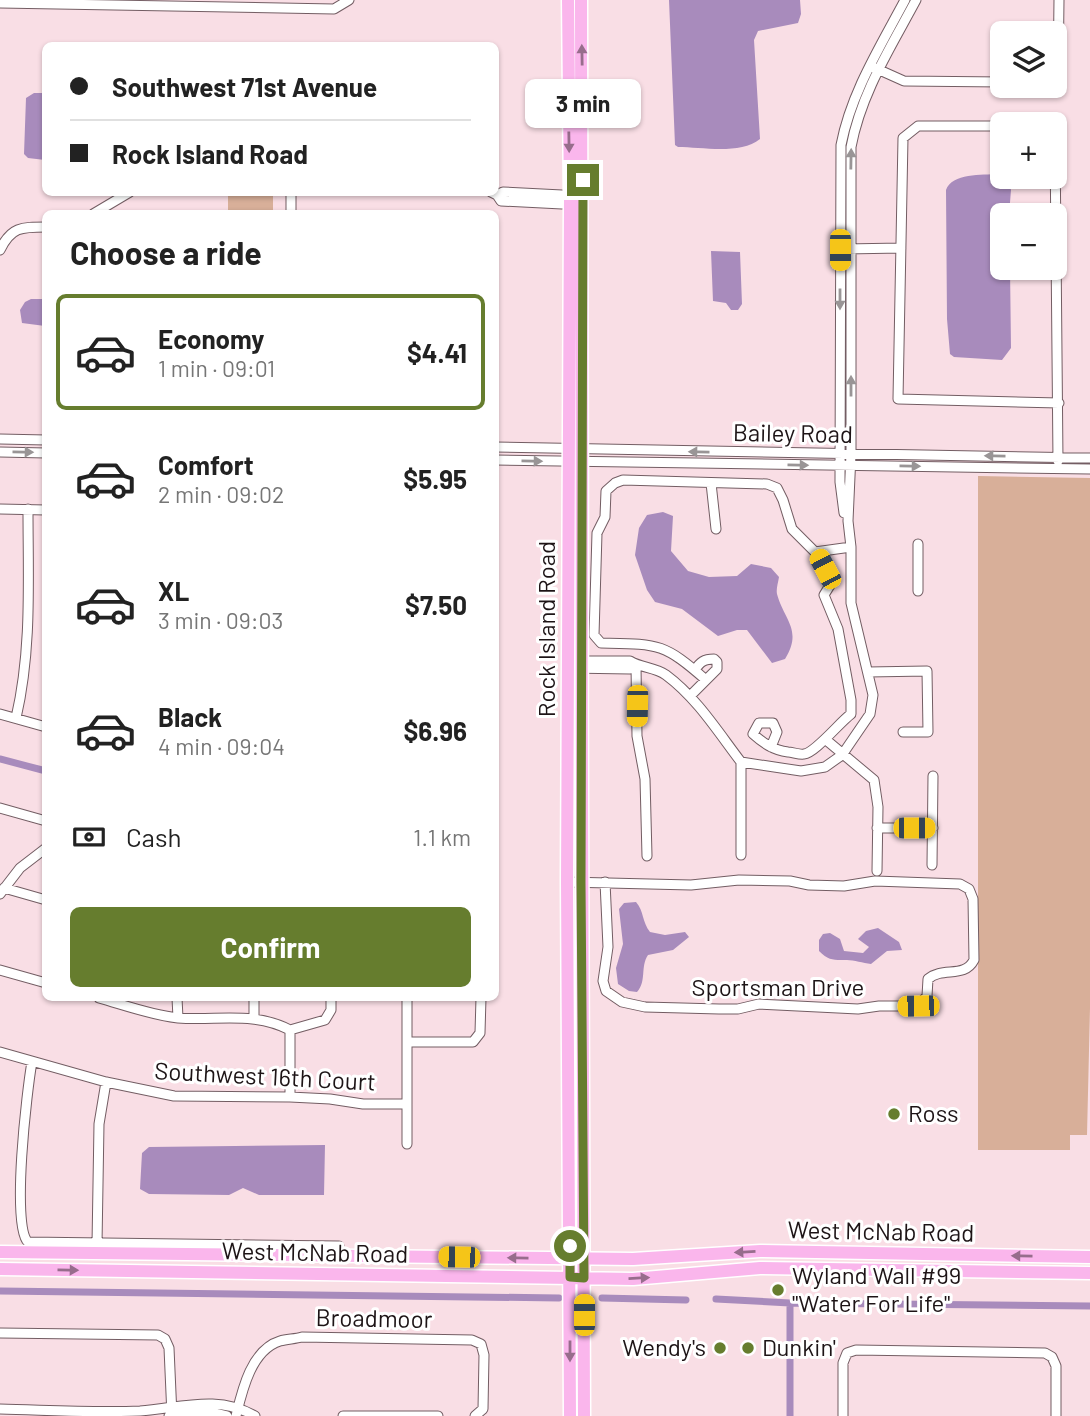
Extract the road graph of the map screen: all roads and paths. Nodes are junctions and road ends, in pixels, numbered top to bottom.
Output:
1 (349, 0) edge
2 (568, 0) edge
3 (581, 0) edge
4 (905, 0) edge
5 (916, 0) edge
6 (1059, 0) edge
7 (0, 3) edge
8 (1058, 21) edge
9 (875, 67) junction
10 (990, 82) edge
11 (990, 126) edge
12 (1057, 189) edge
13 (499, 193) edge
14 (124, 196) edge
15 (577, 200) junction
16 (100, 210) edge
17 (42, 227) edge
18 (901, 248) junction
19 (845, 249) junction
20 (0, 250) edge
21 (1059, 403) junction
22 (0, 439) edge
23 (42, 440) edge
24 (499, 447) edge
25 (0, 452) edge
26 (42, 453) edge
27 (846, 454) junction
28 (576, 455) junction
29 (1058, 457) junction
30 (1090, 458) edge
31 (499, 460) edge
32 (846, 466) junction
33 (1057, 469) junction
34 (1090, 469) edge
35 (711, 483) junction
36 (0, 509) edge
37 (28, 509) junction
38 (42, 510) edge
39 (716, 529) dead end
40 (918, 544) dead end
41 (851, 547) junction
42 (815, 552) junction
43 (918, 592) dead end
44 (568, 665) junction
45 (582, 665) junction
46 (639, 665) junction
47 (695, 670) junction
48 (869, 672) junction
49 (706, 680) junction
50 (690, 696) junction
51 (0, 714) edge
52 (16, 718) junction
53 (42, 726) edge
54 (903, 732) dead end
55 (825, 739) junction
56 (771, 747) dead end
57 (842, 755) junction
58 (741, 762) junction
59 (933, 776) dead end
60 (0, 808) edge
61 (42, 820) edge
62 (877, 828) junction
63 (933, 828) junction
64 (42, 851) edge
65 (741, 855) dead end
66 (647, 856) dead end
67 (932, 865) dead end
68 (877, 870) dead end
69 (574, 882) junction
70 (605, 882) junction
71 (2, 891) edge
72 (42, 899) edge
73 (0, 970) edge
74 (42, 981) edge
75 (111, 1001) edge
76 (177, 1001) edge
77 (254, 1001) edge
78 (331, 1001) edge
79 (407, 1001) edge
80 (481, 1001) edge
81 (178, 1018) junction
82 (254, 1018) junction
83 (290, 1030) junction
84 (407, 1042) junction
85 (0, 1052) edge
86 (32, 1062) junction
87 (106, 1082) junction
88 (290, 1097) junction
89 (407, 1104) junction
90 (407, 1144) dead end
91 (97, 1244) junction
92 (339, 1247) dead end
93 (0, 1252) edge
94 (1090, 1257) edge
95 (577, 1258) junction
96 (0, 1269) edge
97 (1090, 1273) edge
98 (577, 1277) junction
99 (0, 1333) edge
100 (0, 1409) edge
101 (237, 1411) edge
102 (572, 1412) edge
103 (29, 1413) edge
104 (171, 1413) edge
105 (227, 1416) edge
106 (255, 1416) edge
107 (344, 1416) edge
108 (438, 1416) edge
109 (475, 1416) edge
110 (584, 1416) edge
111 (843, 1416) edge
112 (1056, 1416) edge

1 - 7 street
2 -> 15 main road, Rock Island Road
15 -> 3 main road, Rock Island Road
4 - 9 street
5 - 9 street
6 - 8 street
9 - 10 street
9 - 19 street
11 - 18 street
12 - 21 street
13 - 15 street
14 - 16 street
15 - 28 main road, Rock Island Road
17 - 20 street
18 - 19 street
18 - 21 street
19 - 27 street
21 - 29 street
22 - 23 street
24 - 28 street, Bailey Road
25 -> 26 street
27 -> 28 street, Bailey Road
29 -> 27 street, Bailey Road
27 - 32 street
31 -> 28 street, Bailey Road
28 -> 32 street, Bailey Road
28 - 44 main road, Rock Island Road
28 - 45 main road, Rock Island Road
29 - 30 street, Bailey Road
29 - 33 street
32 -> 33 street, Bailey Road
32 - 41 street
33 - 34 street, Bailey Road
35 - 39 street
35 - 42 street
35 - 47 street
36 - 37 street
37 - 38 street
37 - 52 street
40 - 43 street
41 - 42 street
41 - 48 street
42 - 55 street
44 - 45 street
44 - 69 main road, Rock Island Road
45 - 46 street
45 - 69 main road, Rock Island Road
46 - 50 street
46 - 66 street
47 - 49 street
47 - 49 street
48 - 54 street
48 - 57 street
49 - 50 street
50 - 58 street
51 - 52 street
52 - 53 street
55 - 56 street
55 - 57 street
57 - 58 street
57 - 62 street
58 - 65 street
59 - 63 street
60 - 61 street
62 - 63 street
62 - 68 street
63 - 67 street
64 - 71 street
69 - 70 street, Sportsman Drive
69 - 95 main road, Rock Island Road
70 - 70 street, Sportsman Drive
71 - 72 street
73 - 74 street
75 - 81 street
76 - 81 street
77 - 82 street
78 - 83 street
79 - 84 street
80 - 84 street
81 - 82 street
82 - 83 street
83 - 88 street
84 - 89 street
85 - 86 street, Southwest 16th Court
86 - 87 street, Southwest 16th Court
86 - 91 street
87 - 88 street, Southwest 16th Court
87 - 91 street
88 - 89 street, Southwest 16th Court
89 - 90 street
91 - 92 street
95 -> 93 main road, West McNab Road
94 -> 95 main road, West McNab Road
95 - 98 main road, Rock Island Road
96 -> 98 main road, West McNab Road
98 -> 97 main road, West McNab Road
98 -> 102 main road
98 - 110 main road
99 - 104 street
100 - 103 street
101 - 104 street
101 - 106 street
101 - 109 street, Broadmoor
103 - 104 street
104 - 105 street
107 - 108 street
111 - 112 street

